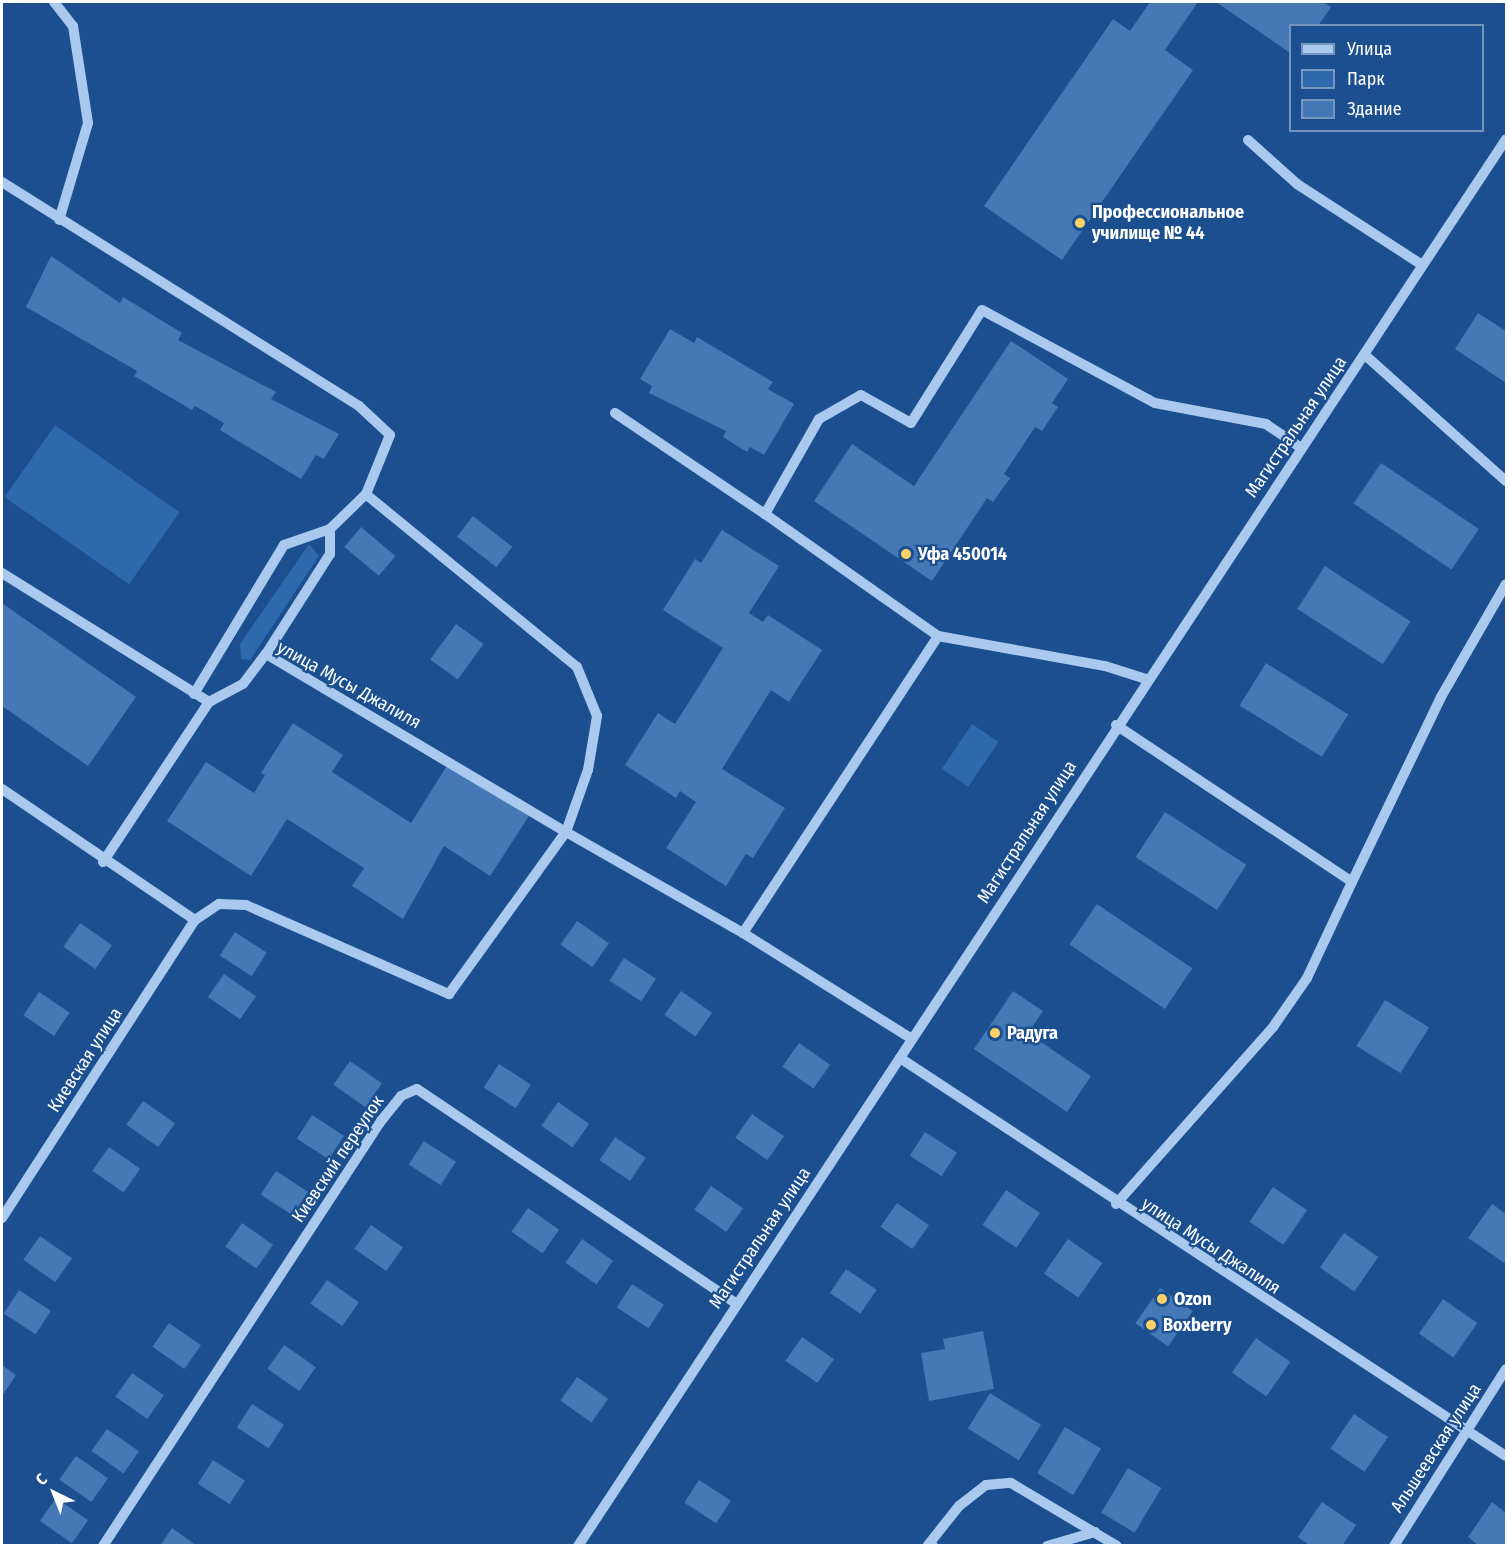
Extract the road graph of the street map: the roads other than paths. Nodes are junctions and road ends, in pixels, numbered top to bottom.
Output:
1 (54, 2) edge
2 (1506, 139) edge
3 (1248, 140) dead end
4 (2, 182) edge
5 (59, 220) junction
6 (1422, 265) junction
7 (1365, 355) junction
8 (615, 413) dead end
9 (1301, 448) junction
10 (1506, 481) edge
11 (366, 494) junction
12 (765, 514) junction
13 (330, 529) junction
14 (2, 573) edge
15 (1506, 584) edge
16 (938, 636) junction
17 (266, 654) junction
18 (1146, 679) junction
19 (194, 694) junction
20 (209, 702) junction
21 (1116, 725) junction
22 (2, 789) edge
23 (566, 832) junction
24 (103, 862) junction
25 (1352, 882) junction
26 (195, 920) junction
27 (743, 933) junction
28 (912, 1039) junction
29 (900, 1058) junction
30 (1116, 1204) junction
31 (2, 1218) edge
32 (735, 1303) junction
33 (1506, 1369) edge
34 (1466, 1431) junction
35 (1506, 1456) edge
36 (1095, 1532) junction
37 (102, 1545) edge
38 (578, 1545) edge
39 (928, 1545) edge
40 (933, 1545) edge
41 (1047, 1545) edge
42 (1117, 1545) edge
43 (1394, 1545) edge

1 - 5 street
2 - 6 street, Магистральная улица
3 - 6 street
4 - 5 street
5 - 11 street
6 - 7 street, Магистральная улица
7 - 9 street, Магистральная улица
7 - 10 street
8 - 12 street
9 - 12 street
9 - 18 street, Магистральная улица
11 - 13 street
11 - 23 street
12 - 16 street
13 - 17 street
13 - 19 street
14 - 19 street
15 - 25 street
16 - 18 street
16 - 27 street
17 - 20 street, улица Мусы Джалиля
17 - 23 street, улица Мусы Джалиля
18 - 21 street, Магистральная улица
19 - 20 street
20 - 24 street, улица Мусы Джалиля
21 - 25 street
21 - 28 street, Магистральная улица
22 - 24 street
23 - 26 street
23 - 27 street, улица Мусы Джалиля
24 - 26 street
25 - 30 street
26 - 31 street, Киевская улица
27 - 28 street, улица Мусы Джалиля
28 - 29 street, Магистральная улица
29 - 30 street, улица Мусы Джалиля
29 - 32 street, Магистральная улица
30 - 34 street, улица Мусы Джалиля
32 - 37 street, Киевский переулок
32 - 38 street, Магистральная улица
33 - 34 street, Альшеевская улица
34 - 35 street, улица Мусы Джалиля
34 - 43 street, Альшеевская улица
36 - 39 street
36 - 41 street
36 - 42 street
39 - 40 street

